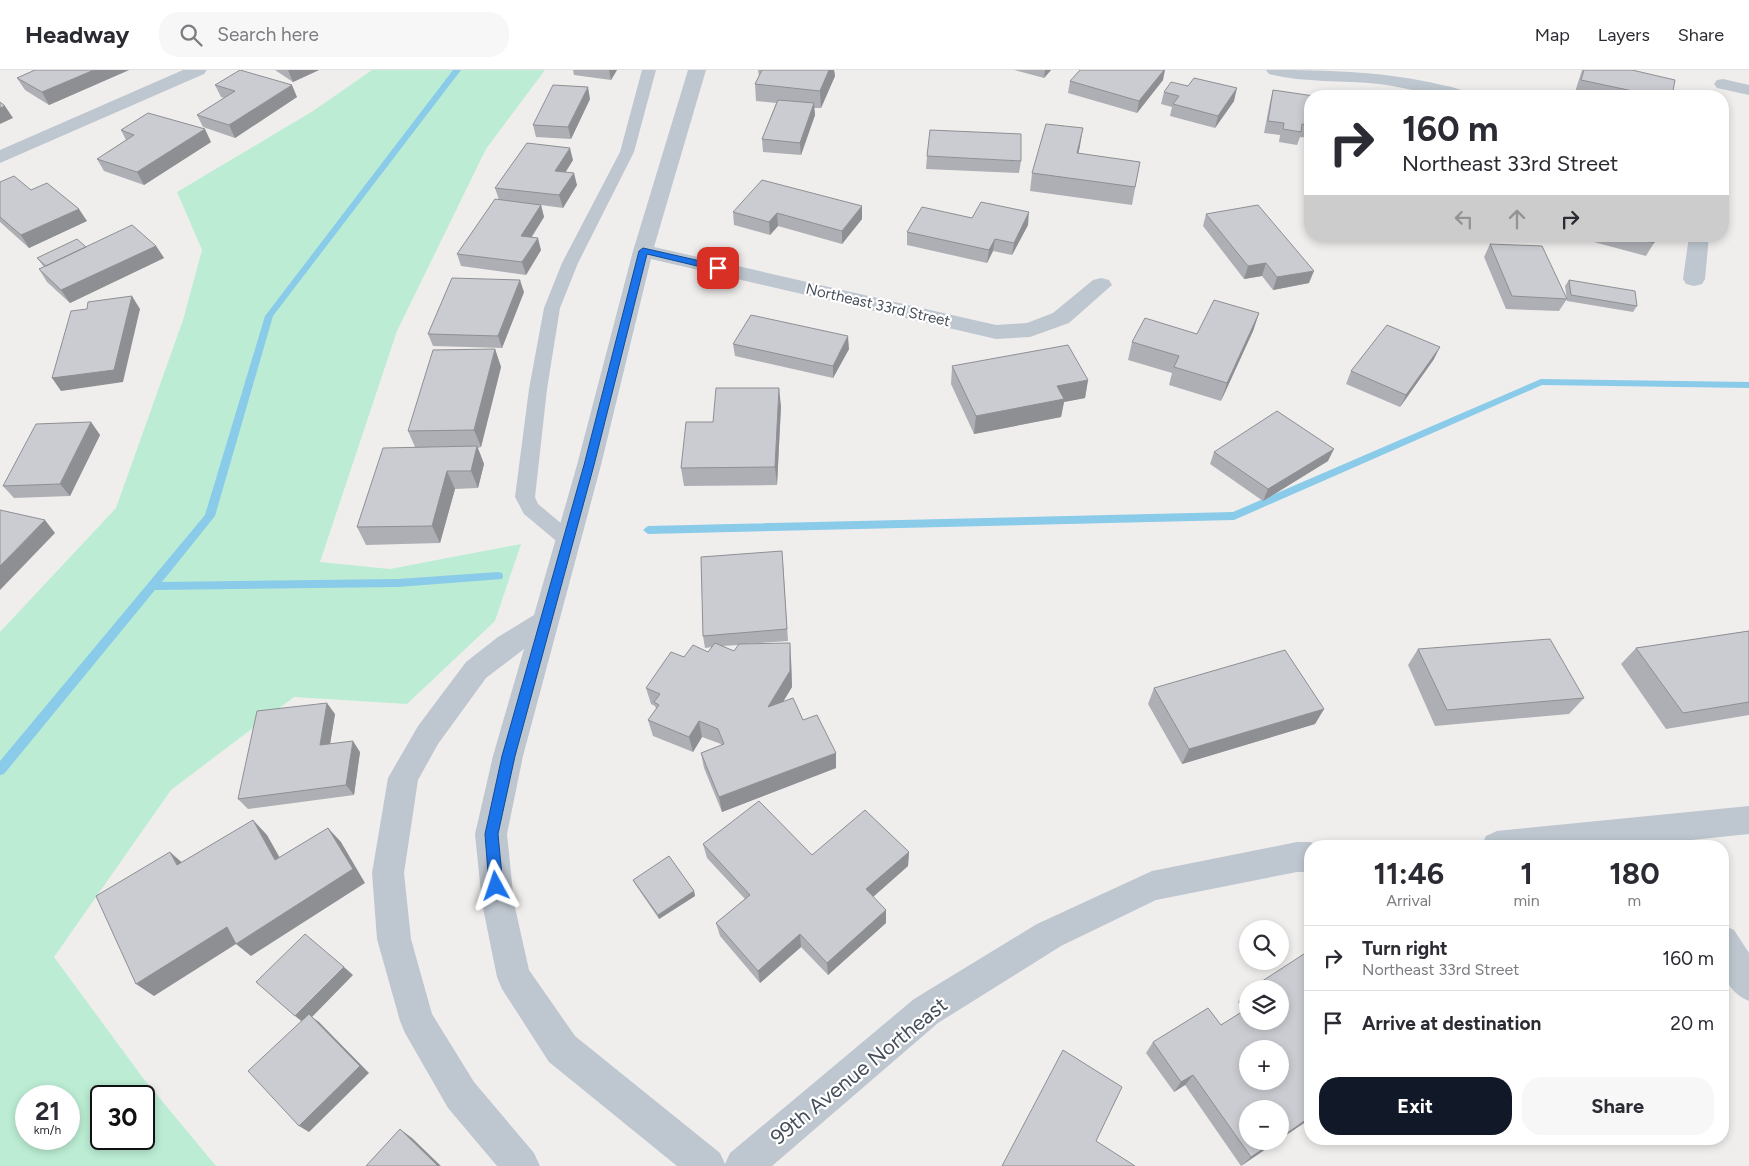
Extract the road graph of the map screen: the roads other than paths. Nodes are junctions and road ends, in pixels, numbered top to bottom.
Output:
1 (198, 70) edge
2 (649, 70) edge
3 (698, 70) edge
4 (1275, 70) edge
5 (1723, 83) edge
6 (1438, 90) edge
7 (1749, 90) edge
8 (0, 157) edge
9 (1698, 242) edge
10 (643, 251) junction
11 (1694, 279) dead end
12 (1101, 285) dead end
13 (567, 540) junction
14 (544, 622) junction
15 (1749, 820) edge
16 (1659, 837) edge
17 (1605, 840) edge
18 (1304, 857) edge
19 (1729, 952) edge
20 (1749, 984) edge
21 (521, 1166) edge
22 (707, 1166) edge
23 (744, 1166) edge

1 - 8 street
2 - 13 lane
3 - 10 street
4 - 6 street
5 - 7 street
9 - 11 street
10 - 12 street, Northeast 33rd Street
10 - 13 street
13 - 14 street
14 - 21 street
14 - 22 street
15 - 16 street
16 - 17 street
18 - 23 street, 99th Avenue Northeast
19 - 20 street

